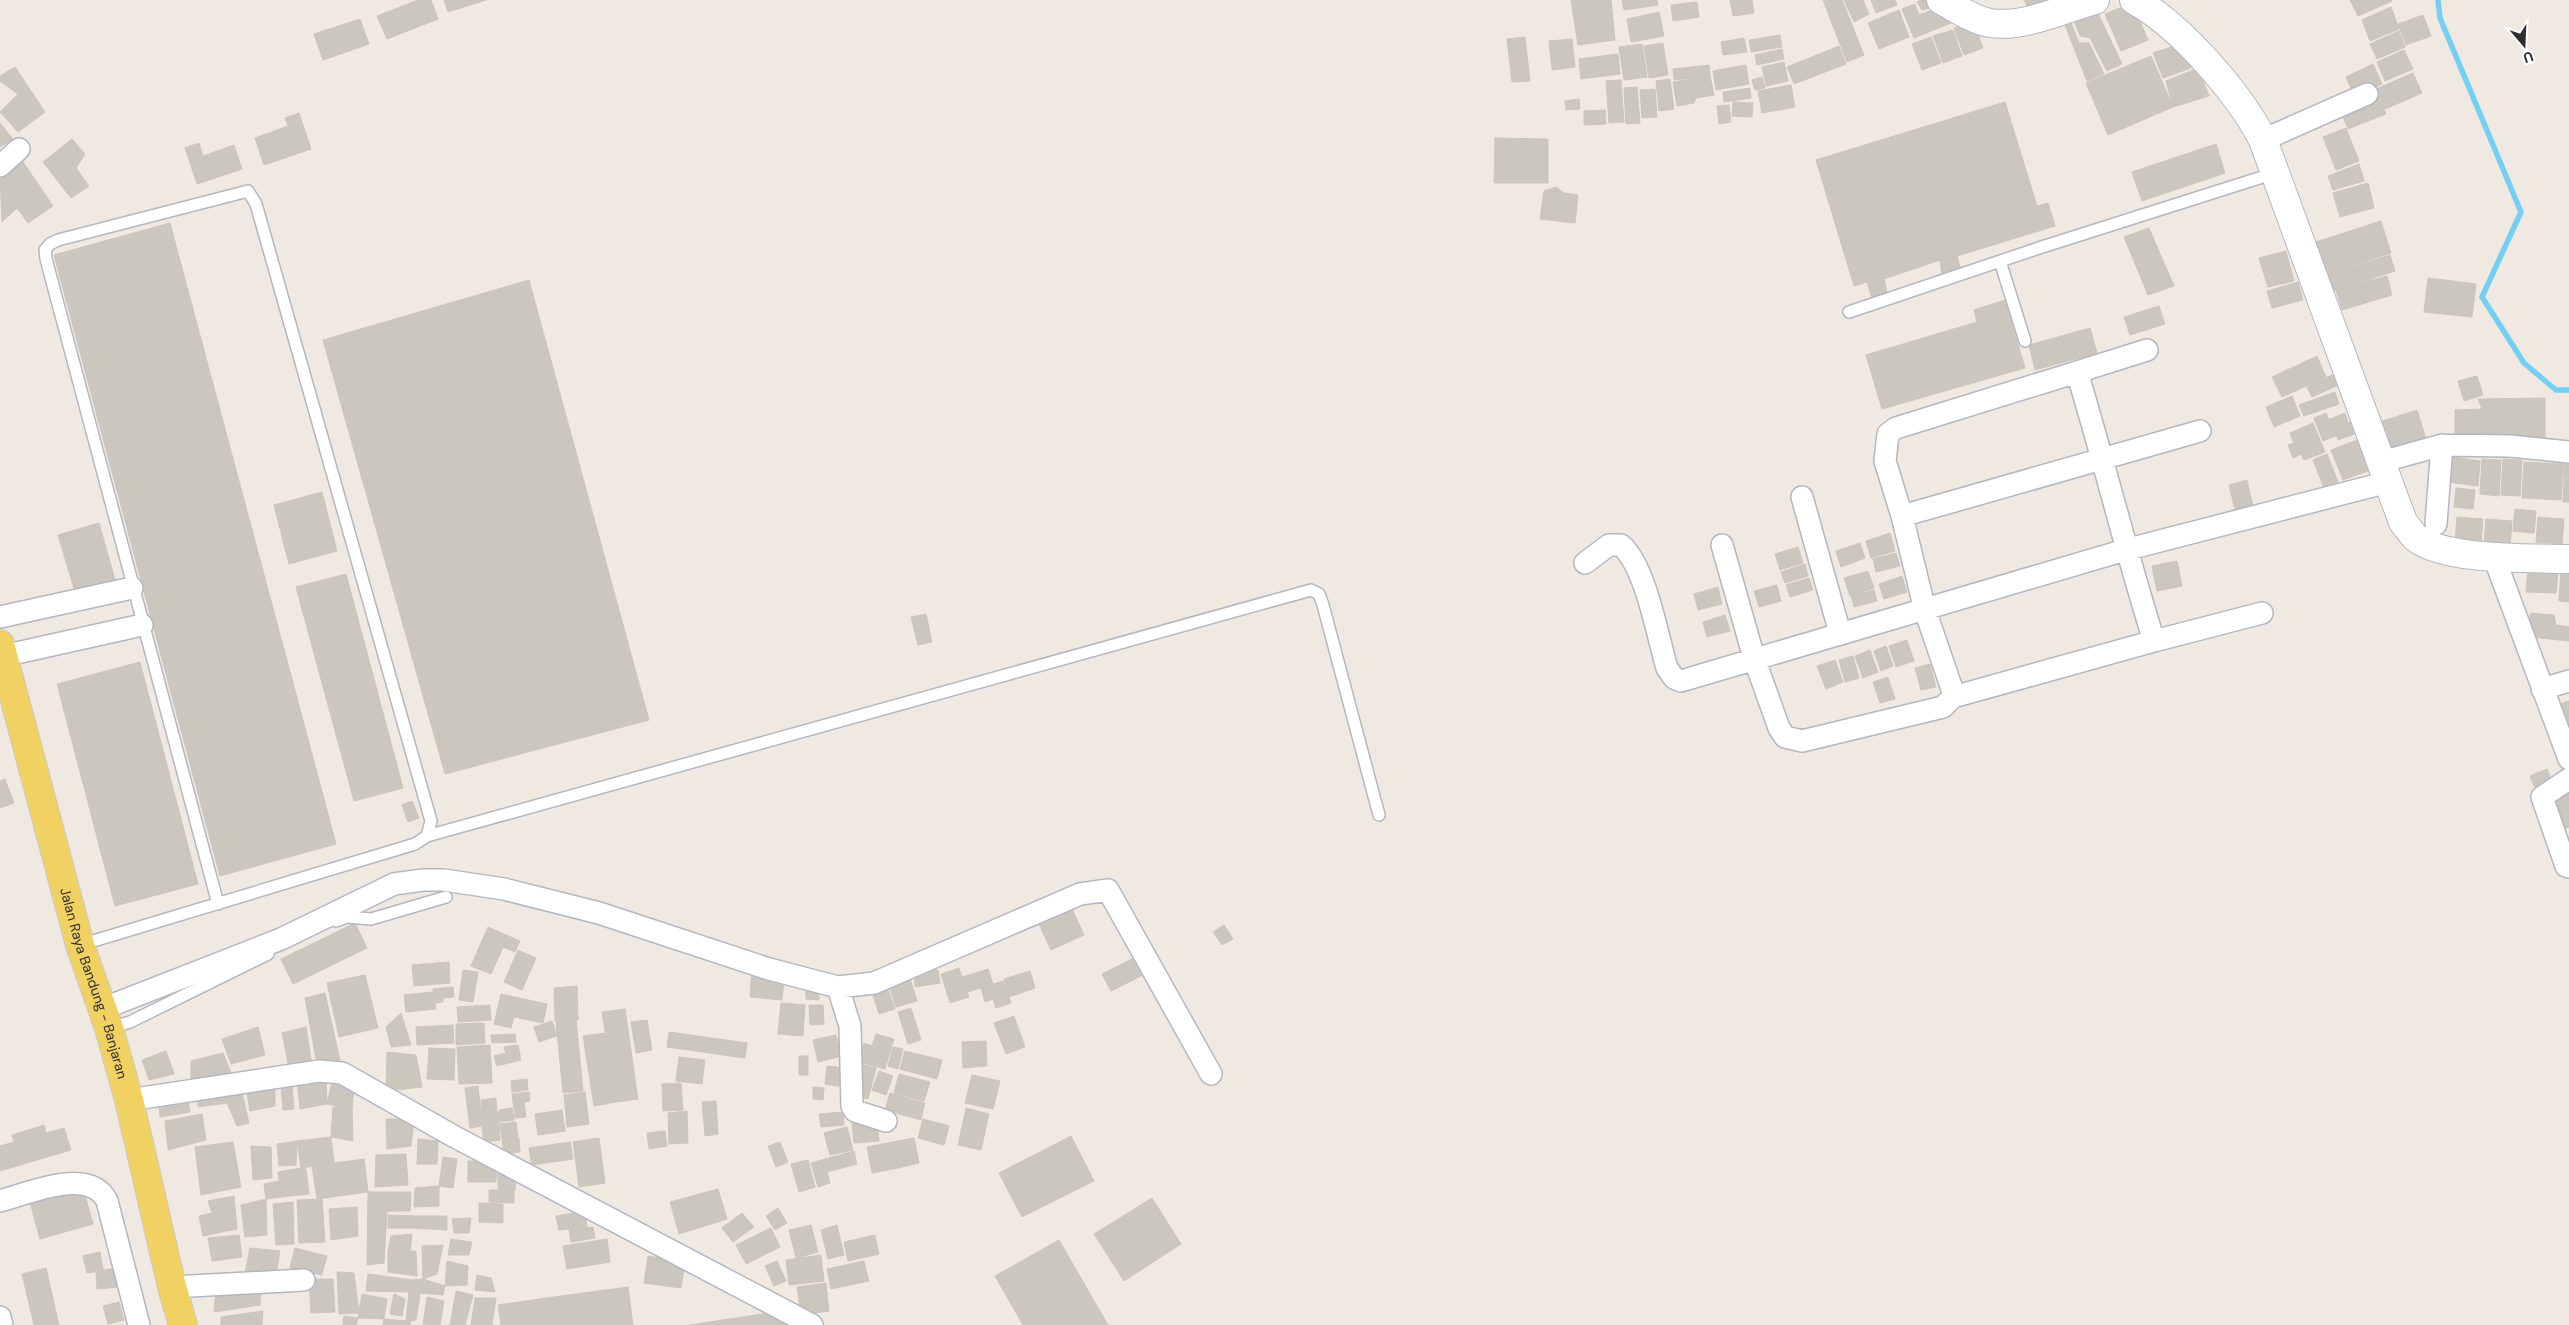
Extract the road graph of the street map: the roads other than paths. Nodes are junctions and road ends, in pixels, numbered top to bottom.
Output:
1 (1941, 0) edge
2 (2095, 0) edge
3 (2134, 0) edge
4 (2367, 94) dead end
5 (2263, 140) junction
6 (19, 149) dead end
7 (0, 166) edge
8 (2275, 173) junction
9 (2000, 261) junction
10 (1849, 312) dead end
11 (2024, 341) dead end
12 (2147, 350) dead end
13 (2077, 372) junction
14 (2200, 431) dead end
15 (2442, 445) junction
16 (2569, 452) edge
17 (2104, 460) junction
18 (2385, 472) junction
19 (1802, 497) dead end
20 (1902, 516) junction
21 (2436, 524) dead end
22 (1722, 545) dead end
23 (2125, 550) junction
24 (2494, 557) junction
25 (2569, 559) edge
26 (1585, 563) dead end
27 (132, 588) junction
28 (1925, 610) junction
29 (2262, 613) dead end
30 (0, 617) edge
31 (142, 625) junction
32 (1840, 633) junction
33 (2154, 641) junction
34 (2, 650) edge
35 (1754, 658) junction
36 (2569, 681) edge
37 (2542, 688) junction
38 (7, 696) edge
39 (1953, 697) junction
40 (2569, 759) edge
41 (2569, 779) edge
42 (1379, 815) dead end
43 (427, 836) junction
44 (2569, 867) edge
45 (446, 897) dead end
46 (218, 904) junction
47 (80, 945) junction
48 (838, 987) junction
49 (107, 1024) junction
50 (1212, 1074) dead end
51 (129, 1100) junction
52 (886, 1121) dead end
53 (0, 1201) edge
54 (304, 1280) dead end
55 (172, 1287) junction
56 (0, 1317) edge
57 (2, 1325) edge
58 (140, 1325) edge
59 (183, 1325) edge
60 (812, 1325) edge

1 - 2 street
3 - 5 street
4 - 5 street
5 - 8 street
6 - 7 street
8 - 9 lane
8 - 18 street
9 - 10 lane
9 - 11 lane
12 - 13 street
13 - 17 street
13 - 20 street
14 - 17 street
15 - 16 street
15 - 18 street
15 - 21 street
17 - 20 street
17 - 23 street
18 - 23 street
18 - 24 street
19 - 32 street
20 - 28 street
22 - 35 street
23 - 28 street
23 - 33 street
24 - 25 street
24 - 37 street
26 - 35 street
27 - 30 street
27 - 31 lane
27 - 43 lane
28 - 32 street
28 - 39 street
29 - 33 street
31 - 34 street
31 - 46 lane
32 - 35 street
33 - 39 street
34 - 38 main road, Jalan Raya Bandung - Banjaran
35 - 39 street
36 - 37 street
37 - 40 street
38 - 47 main road, Jalan Raya Bandung - Banjaran
41 - 44 street
42 - 43 lane
43 - 46 lane
45 - 49 lane
46 - 47 lane
47 - 49 main road, Jalan Raya Bandung - Banjaran
48 - 49 street
48 - 50 street
48 - 52 street
49 - 51 main road, Jalan Raya Bandung - Banjaran
51 - 55 main road, Jalan Raya Bandung - Banjaran
51 - 60 street
53 - 58 street
54 - 55 street
55 - 59 main road, Jalan Raya Bandung - Banjaran
56 - 57 street

